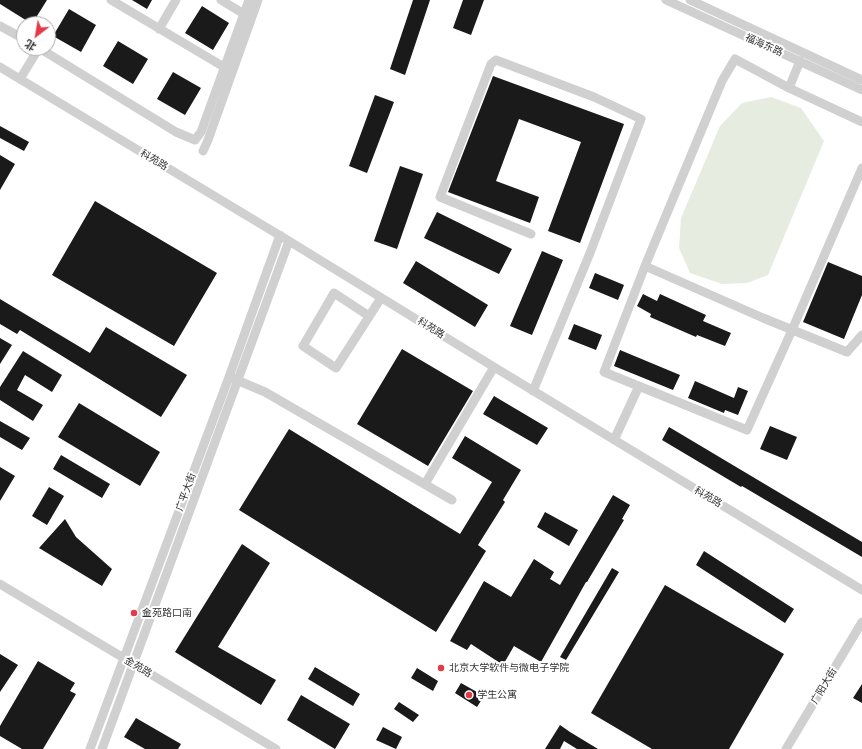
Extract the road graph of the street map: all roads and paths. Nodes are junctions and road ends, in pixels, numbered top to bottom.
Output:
1 (111, 0) edge
2 (176, 0) edge
3 (221, 0) edge
4 (249, 0) edge
5 (258, 0) edge
6 (666, 0) edge
7 (691, 0) edge
8 (687, 10) junction
9 (244, 14) junction
10 (0, 26) edge
11 (159, 29) junction
12 (16, 35) edge
13 (34, 56) edge
14 (52, 56) edge
15 (800, 61) junction
16 (0, 67) edge
17 (224, 68) junction
18 (20, 79) junction
19 (862, 80) edge
20 (790, 88) junction
21 (862, 90) edge
22 (862, 122) edge
23 (203, 151) dead end
24 (862, 168) edge
25 (531, 234) dead end
26 (280, 235) junction
27 (289, 241) junction
28 (645, 266) junction
29 (381, 298) junction
30 (369, 316) junction
31 (792, 330) junction
32 (862, 335) edge
33 (494, 367) junction
34 (233, 378) junction
35 (639, 386) junction
36 (533, 391) junction
37 (614, 440) junction
38 (425, 484) junction
39 (452, 500) dead end
40 (0, 584) edge
41 (862, 590) edge
42 (862, 622) edge
43 (124, 658) junction
44 (133, 664) junction
45 (90, 749) edge
46 (102, 749) edge
47 (276, 749) edge
48 (786, 749) edge

1 - 11 street
2 - 11 street
3 - 9 street
4 - 9 street
5 - 23 street
6 - 8 street, 福海东路
7 - 8 street
7 - 19 street, 福海东路
8 - 15 street, 福海东路
9 - 17 street
10 - 12 street
11 - 17 street
13 - 18 street
14 - 17 street
15 - 20 street
15 - 21 street, 福海东路
16 - 18 street, 科苑路
18 - 26 street, 科苑路
20 - 22 street
20 - 28 street
24 - 31 street
25 - 36 street
26 - 27 street, 科苑路
26 - 34 street, 广平大街
27 - 29 street, 科苑路
27 - 34 street, 广平大街
28 - 31 street
28 - 35 street
29 - 30 street
29 - 33 street, 科苑路
30 - 30 street
31 - 32 street
31 - 35 street
33 - 36 street, 科苑路
33 - 38 street
34 - 38 street
34 - 43 street, 广平大街
34 - 44 street, 广平大街
35 - 37 street
36 - 37 street, 科苑路
37 - 41 street, 科苑路
38 - 39 street
40 - 43 street, 金苑路
42 - 48 street, 广阳大街
43 - 44 street, 金苑路
43 - 45 street, 广平大街
44 - 46 street, 广平大街
44 - 47 street, 金苑路

